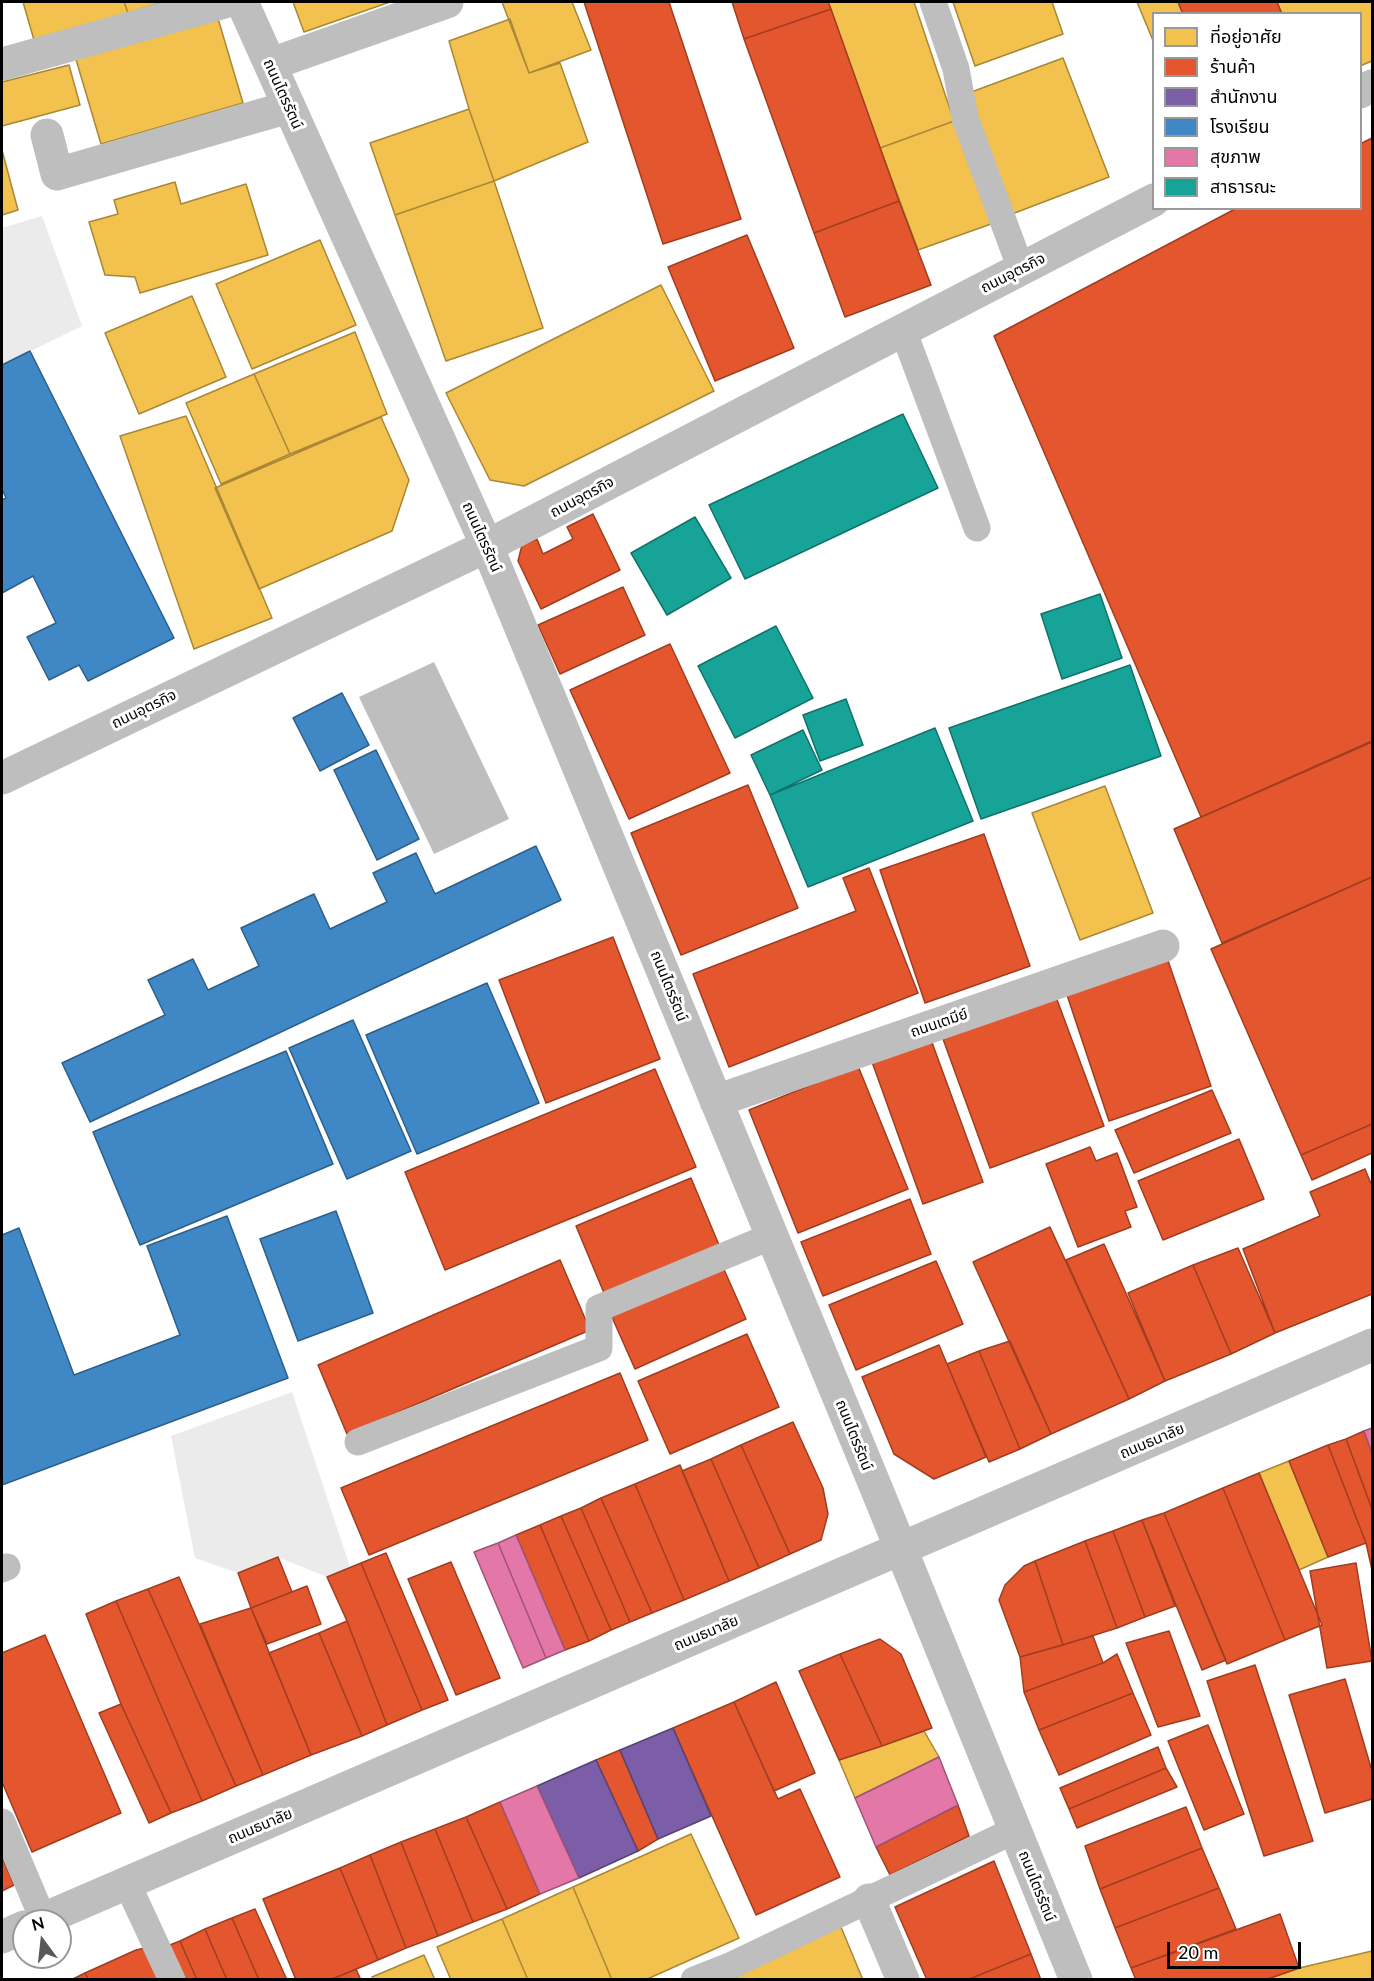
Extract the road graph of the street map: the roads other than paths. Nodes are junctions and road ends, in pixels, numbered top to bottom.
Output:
1 (224, 2) edge
2 (242, 2) edge
3 (447, 2) edge
4 (933, 2) edge
5 (2, 64) edge
6 (271, 64) junction
7 (289, 108) junction
8 (47, 135) dead end
9 (1152, 201) edge
10 (1021, 269) junction
11 (903, 330) junction
12 (977, 528) dead end
13 (487, 546) junction
14 (2, 777) edge
15 (1163, 946) dead end
16 (716, 1101) junction
17 (772, 1236) junction
18 (1372, 1346) edge
19 (358, 1442) dead end
20 (900, 1549) junction
21 (2, 1822) edge
22 (1015, 1830) junction
23 (127, 1883) junction
24 (869, 1900) junction
25 (31, 1909) edge
26 (68, 1909) edge
27 (172, 1980) edge
28 (694, 1980) edge
29 (903, 1980) edge
30 (1076, 1980) edge

1 - 5 street
2 - 6 street, ถนนไตรรัตน์
3 - 6 street
4 - 10 lane
6 - 7 street, ถนนไตรรัตน์
7 - 8 street
7 - 13 street, ถนนไตรรัตน์
9 - 10 street, ถนนอุตรกิจ
10 - 11 street, ถนนอุตรกิจ
11 - 12 lane
11 - 13 street, ถนนอุตรกิจ
13 - 14 street, ถนนอุตรกิจ
13 - 16 street, ถนนไตรรัตน์
15 - 16 street, ถนนเตมีย์
16 - 17 street, ถนนไตรรัตน์
17 - 19 lane
17 - 20 street, ถนนไตรรัตน์
18 - 20 street, ถนนธนาลัย
20 - 22 street, ถนนไตรรัตน์
20 - 23 street, ถนนธนาลัย
21 - 25 lane
22 - 24 lane
22 - 30 street, ถนนไตรรัตน์
23 - 26 street, ถนนธนาลัย
23 - 27 lane
24 - 28 lane
24 - 29 street

